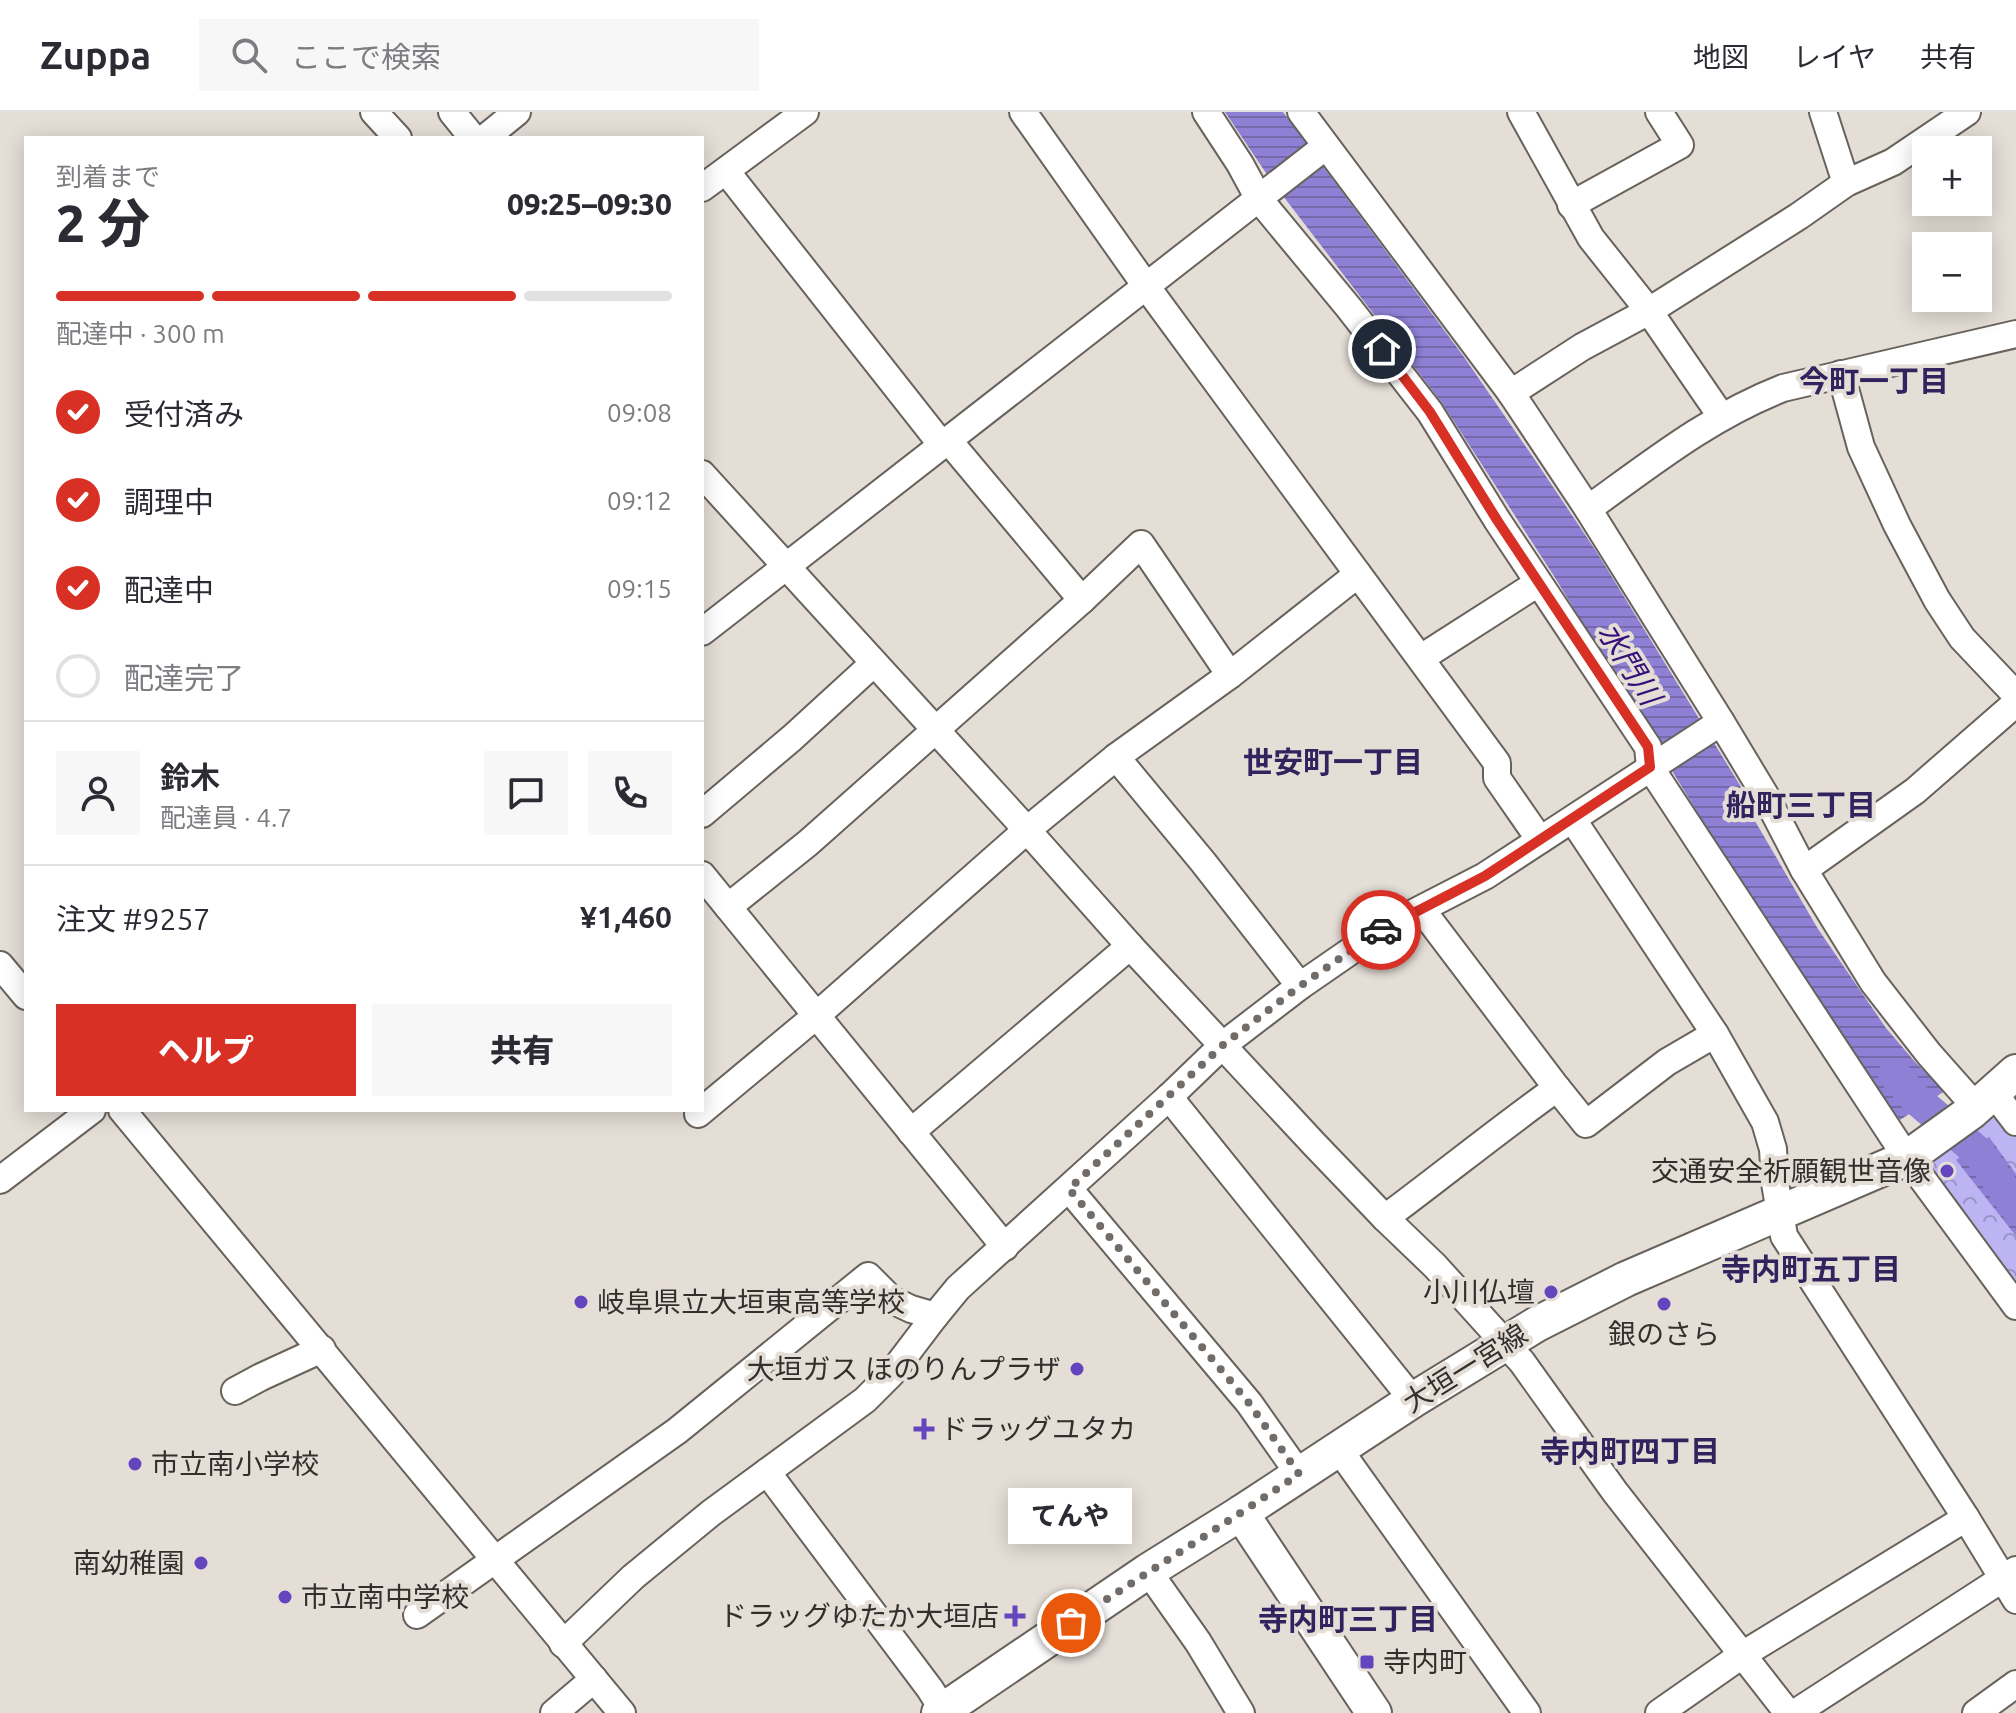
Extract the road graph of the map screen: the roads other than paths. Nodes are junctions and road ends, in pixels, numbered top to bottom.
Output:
1 (374, 112) edge
2 (452, 112) edge
3 (517, 112) edge
4 (805, 112) edge
5 (1023, 112) edge
6 (1206, 112) edge
7 (1521, 112) edge
8 (1823, 112) edge
9 (1967, 112) edge
10 (1304, 113) edge
11 (1669, 115) edge
12 (396, 136) edge
13 (471, 136) edge
14 (487, 136) edge
15 (1322, 150) junction
16 (726, 171) junction
17 (1846, 183) junction
18 (704, 187) edge
19 (1266, 194) junction
20 (1571, 205) junction
21 (1146, 286) junction
22 (1649, 311) junction
23 (2016, 334) edge
24 (1841, 374) junction
25 (1511, 393) junction
26 (1721, 416) junction
27 (945, 442) junction
28 (704, 476) edge
29 (1588, 509) junction
30 (786, 566) junction
31 (1358, 574) junction
32 (1538, 583) junction
33 (1082, 600) junction
34 (704, 630) edge
35 (1421, 658) junction
36 (874, 663) junction
37 (1230, 675) junction
38 (2016, 695) edge
39 (2016, 703) edge
40 (1716, 726) junction
41 (936, 730) junction
42 (1116, 757) junction
43 (1654, 764) junction
44 (704, 812) edge
45 (1573, 820) junction
46 (1027, 830) junction
47 (1540, 840) junction
48 (1804, 870) junction
49 (704, 877) edge
50 (728, 907) junction
51 (1422, 910) junction
52 (1130, 946) junction
53 (0, 965) edge
54 (1300, 986) junction
55 (24, 994) edge
56 (817, 1015) junction
57 (1715, 1034) junction
58 (1223, 1045) junction
59 (1557, 1088) junction
60 (1989, 1096) edge
61 (1169, 1097) junction
62 (704, 1109) edge
63 (89, 1112) edge
64 (124, 1112) edge
65 (700, 1112) edge
66 (698, 1114) dead end
67 (2016, 1122) edge
68 (911, 1132) junction
69 (1914, 1153) junction
70 (0, 1180) edge
71 (1069, 1189) junction
72 (1779, 1213) junction
73 (1385, 1218) junction
74 (1005, 1247) junction
75 (2016, 1306) edge
76 (935, 1316) junction
77 (1505, 1344) junction
78 (322, 1349) junction
79 (235, 1391) dead end
80 (1413, 1400) junction
81 (1338, 1448) junction
82 (767, 1472) junction
83 (1299, 1474) junction
84 (1241, 1513) junction
85 (1966, 1518) junction
86 (494, 1560) junction
87 (1148, 1571) junction
88 (2012, 1583) edge
89 (417, 1615) dead end
90 (563, 1644) junction
91 (1742, 1655) junction
92 (594, 1679) junction
93 (2016, 1684) edge
94 (942, 1712) edge
95 (554, 1713) edge
96 (622, 1713) edge
97 (1241, 1713) edge
98 (1374, 1713) edge
99 (1527, 1713) edge
100 (1659, 1713) edge
101 (1788, 1713) edge
102 (1795, 1713) edge
103 (1976, 1713) edge

1 - 12 street
2 - 13 street
3 - 14 street
4 - 16 street
5 - 21 street
6 - 19 street
7 - 20 street
8 - 17 street
9 - 17 street
10 - 15 street
11 - 20 street
15 - 19 street
15 - 25 street
16 - 18 street
16 - 27 street
17 - 22 street
19 - 21 street
19 - 32 street
20 - 22 street
21 - 27 street
21 - 31 street
22 - 25 street
22 - 26 street
23 - 24 street
24 - 26 street
24 - 38 street
25 - 29 street
26 - 29 street
27 - 30 street
27 - 33 street
28 - 30 street
29 - 40 street
30 - 34 street
30 - 36 street
31 - 35 street
31 - 37 street
32 - 35 street
32 - 43 street
33 - 37 street
33 - 41 street
35 - 47 street
36 - 41 street
36 - 44 street
37 - 42 street
39 - 48 street
40 - 43 street
40 - 48 street
41 - 46 street
41 - 50 street
42 - 46 street
42 - 54 street
43 - 45 street
43 - 69 street
45 - 47 street
45 - 57 street
46 - 52 street
46 - 56 street
47 - 51 street
48 - 60 street
49 - 50 street
50 - 56 street
51 - 54 street
51 - 59 street
52 - 58 street
52 - 68 street
53 - 55 street
54 - 58 street
56 - 62 street
56 - 68 street
57 - 59 street
57 - 72 street
58 - 61 street
58 - 73 street
59 - 73 street
60 - 67 street
60 - 69 main road, 大垣一宮線
61 - 71 street
61 - 80 street
63 - 70 street
64 - 78 street
65 - 66 street
68 - 74 street
69 - 72 main road, 大垣一宮線
69 - 75 street
71 - 74 street
71 - 83 street
72 - 77 main road, 大垣一宮線
72 - 85 street
73 - 77 street
74 - 76 street
76 - 82 street
76 - 86 street
77 - 80 main road, 大垣一宮線
77 - 91 street
78 - 79 street
78 - 86 street
80 - 81 main road, 大垣一宮線
81 - 83 main road, 大垣一宮線
81 - 99 street
82 - 90 street
82 - 94 street
83 - 84 main road, 大垣一宮線
84 - 87 main road, 大垣一宮線
84 - 98 main road
85 - 88 street
85 - 91 street
86 - 89 street
86 - 90 street
87 - 94 main road, 大垣一宮線
87 - 97 street
88 - 102 street
90 - 92 street
91 - 100 street
91 - 101 street
92 - 95 street
92 - 96 street
93 - 103 street

